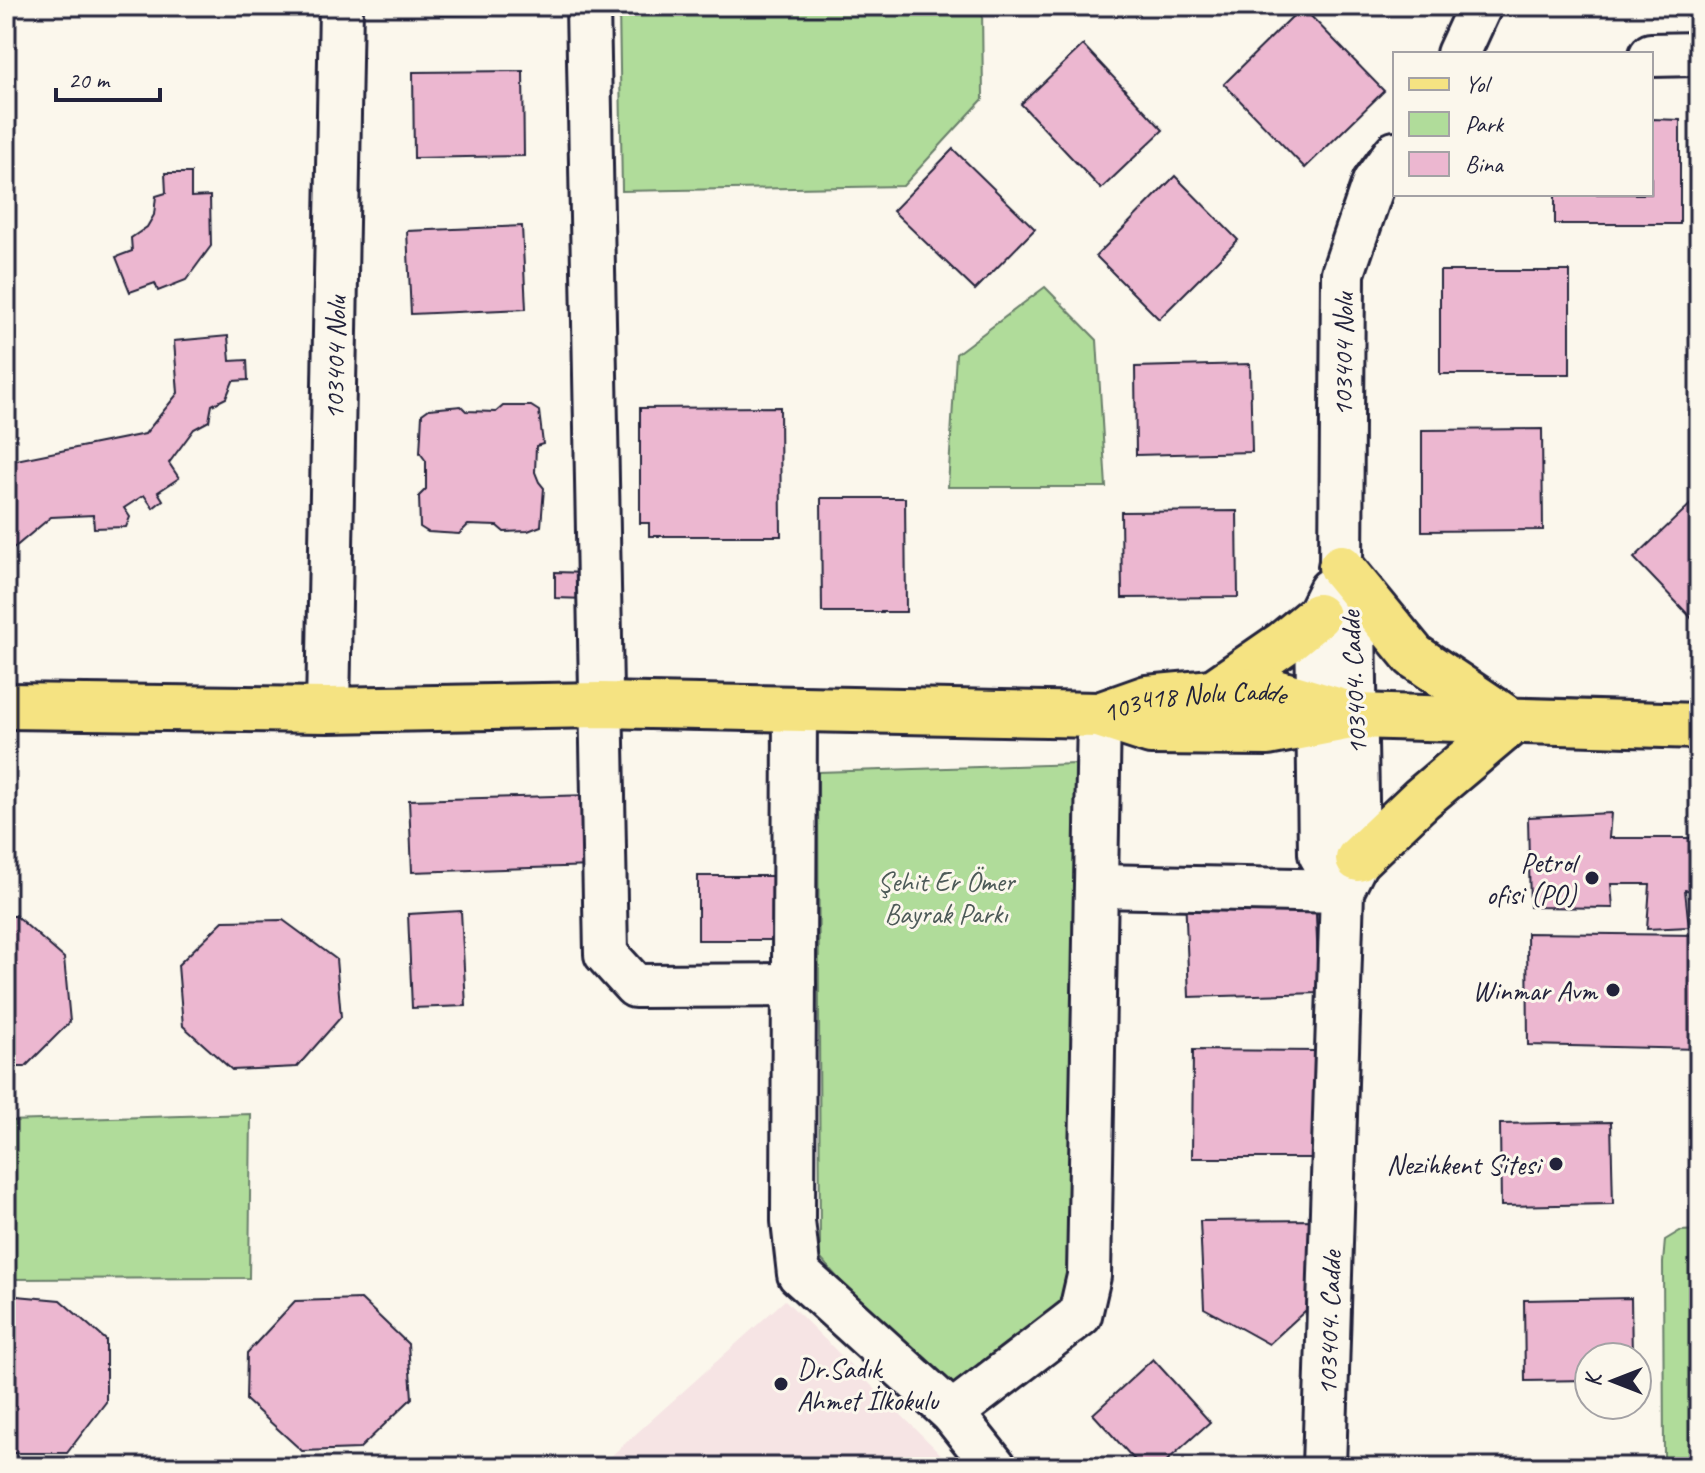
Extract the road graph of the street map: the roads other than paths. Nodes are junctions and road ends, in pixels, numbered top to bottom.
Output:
1 (341, 6) edge
2 (588, 6) edge
3 (1480, 6) edge
4 (1459, 52) edge
5 (1699, 54) edge
6 (1653, 55) edge
7 (1393, 156) edge
8 (1341, 567) junction
9 (1317, 616) junction
10 (1213, 692) junction
11 (601, 705) junction
12 (6, 706) edge
13 (795, 709) junction
14 (328, 710) junction
15 (1332, 714) junction
16 (1099, 715) junction
17 (1512, 722) junction
18 (1699, 726) edge
19 (1350, 875) junction
20 (1097, 886) junction
21 (794, 985) junction
22 (952, 1413) junction
23 (995, 1467) edge
24 (1324, 1467) edge

1 - 14 street, 103404 Nolu
2 - 11 street
3 - 4 street
5 - 6 street
7 - 8 street, 103404 Nolu
8 - 9 street, 103404. Cadde
8 - 15 street, 103404. Cadde
8 - 17 main road
9 - 10 main road
9 - 15 street, 103404. Cadde
10 - 15 main road, 103418 Nolu Cadde
10 - 16 main road, 103418 Nolu Cadde
11 - 13 main road
11 - 14 main road
11 - 21 street
12 - 14 main road
13 - 16 main road
13 - 21 street
15 - 16 main road, 103418 Nolu Cadde
15 - 17 main road, 103418 Nolu Cadde
15 - 19 street, 103404. Cadde
16 - 20 street
17 - 18 main road, 103418 Nolu Cadde
17 - 19 main road
19 - 20 street
19 - 24 street, 103404. Cadde
20 - 22 street
21 - 22 street
22 - 23 street

